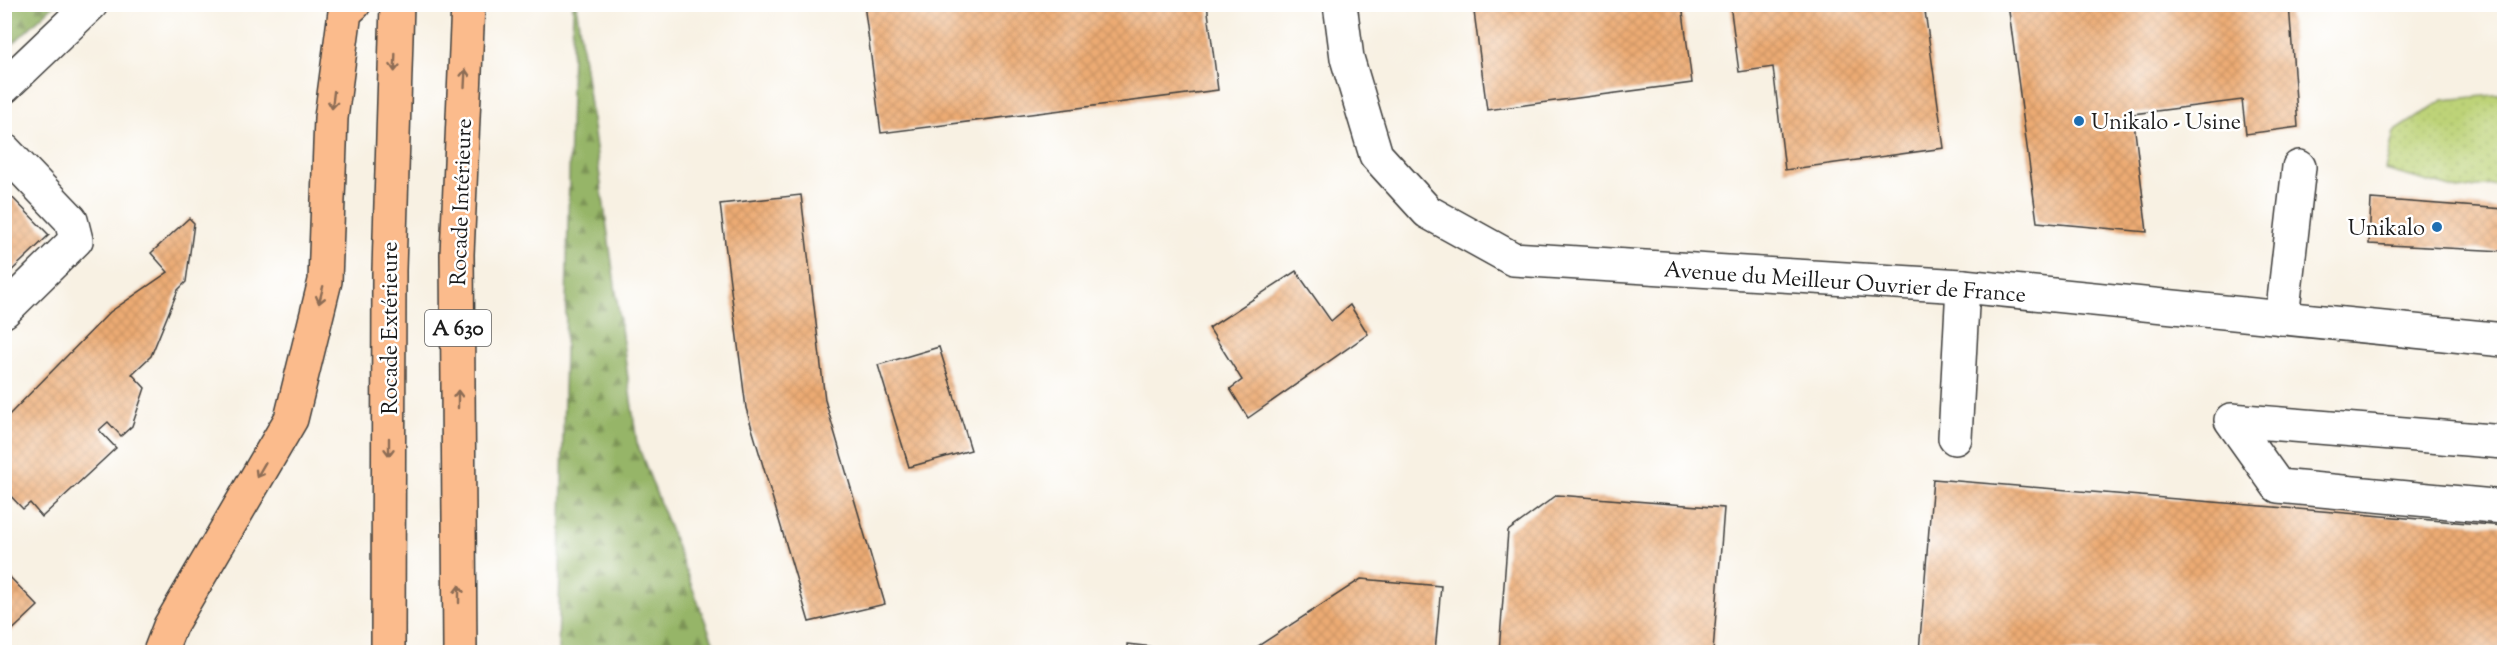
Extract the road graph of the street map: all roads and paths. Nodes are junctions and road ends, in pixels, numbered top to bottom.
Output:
1 (91, 4) edge
2 (354, 4) edge
3 (397, 4) edge
4 (468, 4) edge
5 (1340, 4) edge
6 (4, 87) edge
7 (4, 150) edge
8 (2299, 166) dead end
9 (1963, 286) junction
10 (4, 311) edge
11 (2282, 318) junction
12 (2505, 340) edge
13 (1955, 438) dead end
14 (2505, 442) edge
15 (2505, 507) edge
16 (160, 652) edge
17 (388, 652) edge
18 (459, 652) edge

1 - 6 street
2 -> 16 highway
3 -> 17 highway, Rocade Extérieure
18 -> 4 highway, Rocade Intérieure / A 630
5 - 9 street, Avenue du Meilleur Ouvrier de France
7 - 10 street
8 - 11 street
9 - 11 street, Avenue du Meilleur Ouvrier de France
9 - 13 street
11 - 12 street, Avenue du Meilleur Ouvrier de France
14 - 15 street

